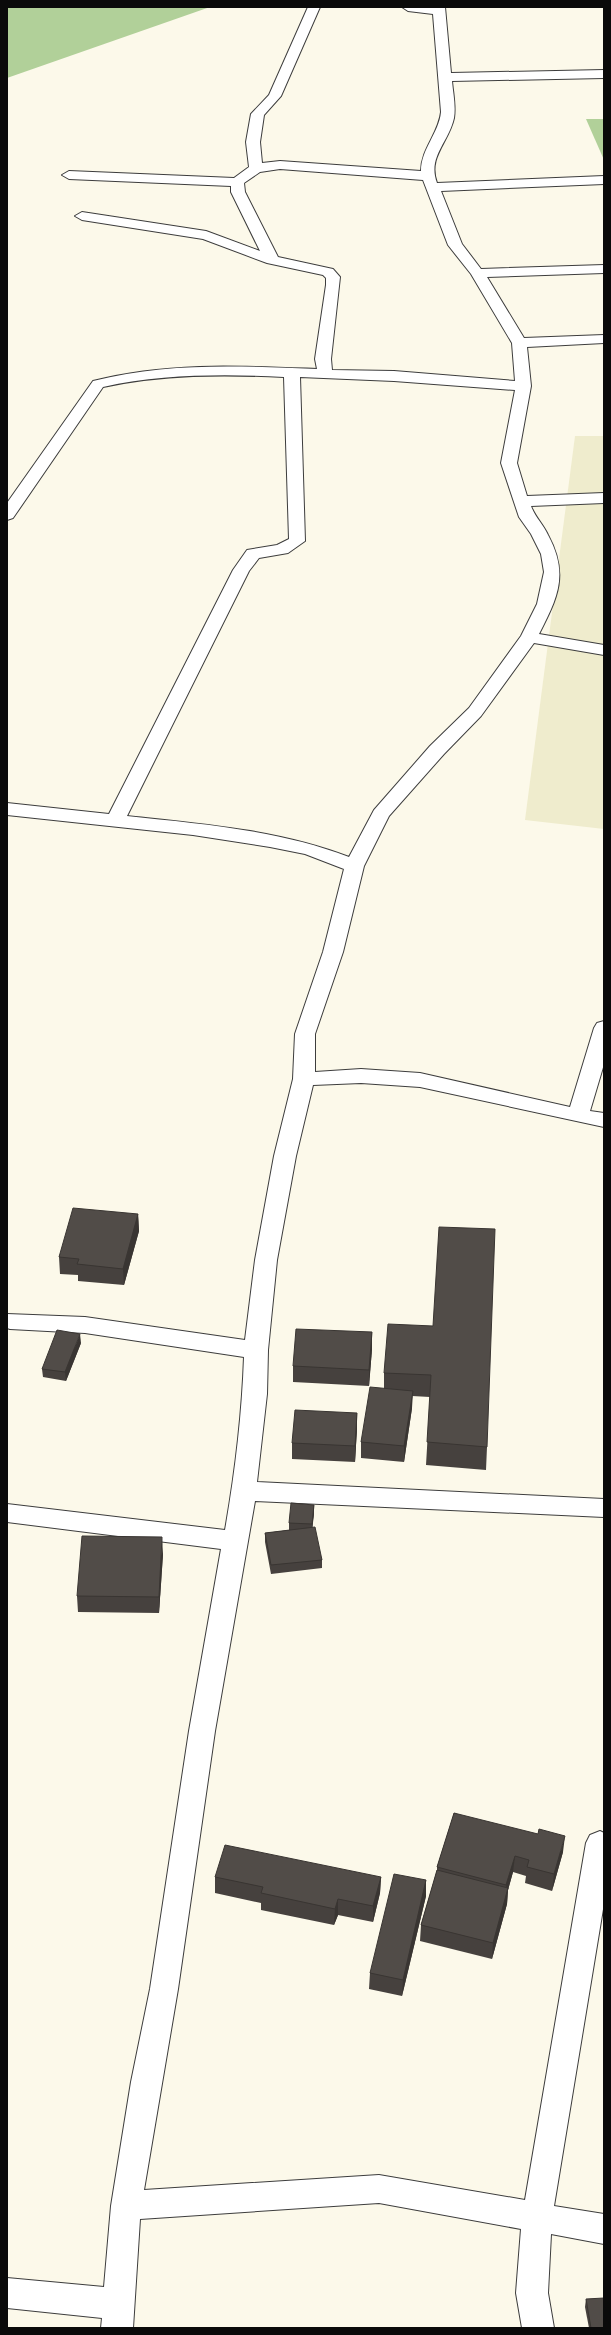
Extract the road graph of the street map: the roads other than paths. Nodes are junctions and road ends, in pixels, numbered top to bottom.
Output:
1 (314, 7) edge
2 (408, 7) edge
3 (440, 9) edge
4 (604, 74) edge
5 (446, 77) junction
6 (256, 168) junction
7 (69, 175) dead end
8 (604, 180) edge
9 (430, 181) junction
10 (237, 182) junction
11 (82, 216) dead end
12 (272, 260) junction
13 (604, 269) edge
14 (477, 273) junction
15 (604, 340) edge
16 (519, 344) junction
17 (292, 373) junction
18 (325, 374) junction
19 (523, 386) junction
20 (604, 498) edge
21 (520, 501) junction
22 (7, 515) edge
23 (529, 637) junction
24 (604, 650) edge
25 (7, 809) edge
26 (116, 820) junction
27 (354, 866) junction
28 (604, 1028) edge
29 (304, 1079) junction
30 (578, 1116) junction
31 (604, 1120) edge
32 (10, 1321) dead end
33 (256, 1350) junction
34 (244, 1491) junction
35 (604, 1508) edge
36 (7, 1513) edge
37 (234, 1541) junction
38 (600, 1843) dead end
39 (126, 2206) junction
40 (537, 2218) junction
41 (604, 2229) edge
42 (7, 2293) edge
43 (117, 2316) edge
44 (538, 2328) edge

1 - 6 street
2 - 3 street
3 - 5 street
4 - 5 street
5 - 9 street
6 - 9 street
6 - 10 street
7 - 10 street
8 - 9 street
9 - 14 street
10 - 12 street
11 - 12 street
12 - 18 street
13 - 14 street
14 - 16 street
15 - 16 street
16 - 19 street
17 - 18 street
17 - 22 street
17 - 26 street
18 - 19 street
19 - 21 street
20 - 21 street
21 - 23 street
23 - 24 street
23 - 27 street
25 - 26 street
26 - 27 street
27 - 29 street
28 - 30 street
29 - 30 street
29 - 33 street
30 - 31 street
32 - 33 street
33 - 34 street
34 - 35 street
34 - 37 street
36 - 37 street
37 - 39 street
38 - 40 street
39 - 40 street
39 - 43 street
40 - 41 street
40 - 44 street
42 - 43 street

